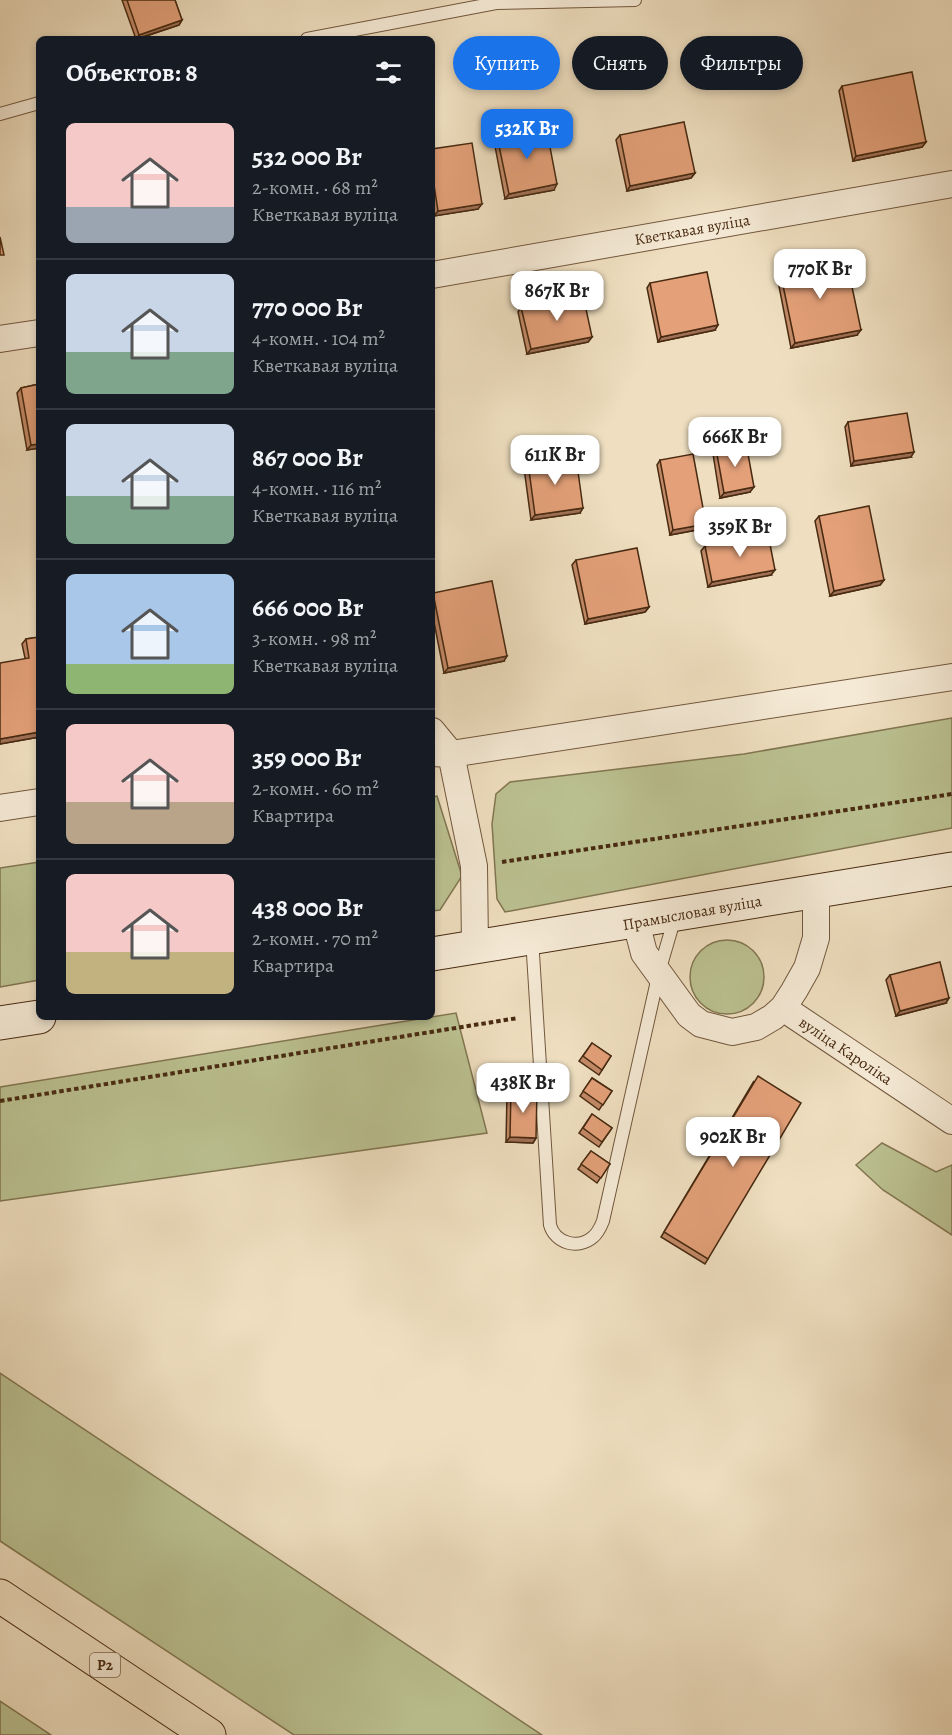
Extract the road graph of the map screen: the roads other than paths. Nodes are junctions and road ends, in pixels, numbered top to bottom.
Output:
1 (635, 0) edge
2 (323, 36) edge
3 (36, 104) edge
4 (0, 114) edge
5 (952, 184) edge
6 (435, 273) edge
7 (36, 333) edge
8 (0, 339) edge
9 (952, 676) edge
10 (435, 738) edge
11 (442, 754) edge
12 (36, 802) edge
13 (0, 808) edge
14 (952, 869) edge
15 (816, 891) junction
16 (675, 915) junction
17 (636, 922) junction
18 (532, 937) junction
19 (475, 947) junction
20 (435, 954) edge
21 (659, 972) junction
22 (783, 1008) junction
23 (36, 1017) edge
24 (0, 1023) edge
25 (952, 1121) edge
26 (0, 1596) edge
27 (209, 1735) edge

1 - 2 lane
3 - 4 lane
5 - 6 street, Кветкавая вуліца
7 - 8 street
9 - 11 street
10 - 11 street
11 - 19 street
12 - 13 street
14 - 15 main road, Прамысловая вуліца
15 - 16 main road, Прамысловая вуліца
15 - 22 street, вуліца Кароліка
16 - 17 main road, Прамысловая вуліца
16 - 21 lane
17 - 18 main road, Прамысловая вуліца
17 - 21 street
18 - 19 main road, Прамысловая вуліца
18 - 21 lane
19 - 20 main road, Прамысловая вуліца
21 - 22 street
22 - 25 street, вуліца Кароліка
23 - 24 main road
26 - 27 main road, Р2

